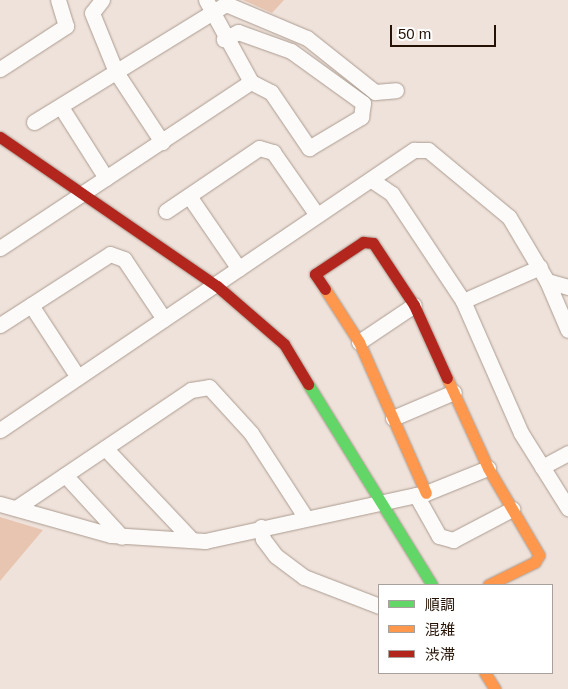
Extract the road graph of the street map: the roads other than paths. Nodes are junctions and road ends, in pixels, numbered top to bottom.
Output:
1 (58, 0) edge
2 (102, 0) edge
3 (209, 5) edge
4 (224, 39) junction
5 (0, 69) edge
6 (116, 72) junction
7 (251, 82) junction
8 (396, 90) dead end
9 (61, 107) junction
10 (34, 122) dead end
11 (0, 137) edge
12 (162, 142) junction
13 (106, 178) junction
14 (373, 181) junction
15 (84, 194) junction
16 (189, 196) junction
17 (166, 211) dead end
18 (317, 215) junction
19 (1, 245) edge
20 (540, 267) junction
21 (239, 269) junction
22 (547, 281) junction
23 (217, 286) junction
24 (568, 287) edge
25 (463, 301) junction
26 (31, 305) junction
27 (414, 305) junction
28 (164, 319) junction
29 (0, 325) edge
30 (568, 330) edge
31 (359, 342) junction
32 (78, 377) junction
33 (454, 392) junction
34 (393, 418) junction
35 (0, 430) edge
36 (105, 448) junction
37 (568, 453) edge
38 (488, 468) junction
39 (542, 468) junction
40 (65, 475) junction
41 (421, 494) junction
42 (382, 502) junction
43 (0, 504) edge
44 (16, 508) junction
45 (568, 508) edge
46 (512, 509) junction
47 (306, 518) junction
48 (261, 526) junction
49 (122, 536) junction
50 (191, 539) junction
51 (431, 584) edge
52 (490, 584) edge
53 (378, 606) edge
54 (486, 674) edge
55 (494, 689) edge

1 - 5 street
2 - 6 street
3 - 4 street
3 - 6 street
3 - 8 street
4 - 7 street
4 - 7 street
6 - 9 street
6 - 12 street
7 - 12 street
9 - 10 street
9 - 13 street
11 - 15 street
12 - 13 street
13 - 15 street
14 - 18 street
14 - 20 street
14 - 25 street
15 - 19 street
15 - 23 street
16 - 17 street
16 - 18 street
16 - 21 street
18 - 21 street
20 - 22 street
20 - 25 street
21 - 23 street
22 - 24 street
22 - 30 street
23 - 28 street
23 - 42 street
25 - 39 street
26 - 28 street
26 - 29 street
26 - 32 street
27 - 31 street
27 - 31 street
27 - 33 street
28 - 32 street
31 - 34 street
32 - 35 street
33 - 34 street
33 - 38 street
34 - 41 street
36 - 40 street
36 - 47 street
36 - 50 street
37 - 39 street
38 - 41 street
38 - 46 street
39 - 45 street
40 - 44 street
40 - 49 street
41 - 42 street
41 - 46 street
42 - 47 street
42 - 51 street
43 - 44 street
44 - 49 street
46 - 52 street
47 - 48 street
48 - 50 street
48 - 53 street
49 - 50 street
54 - 55 street

